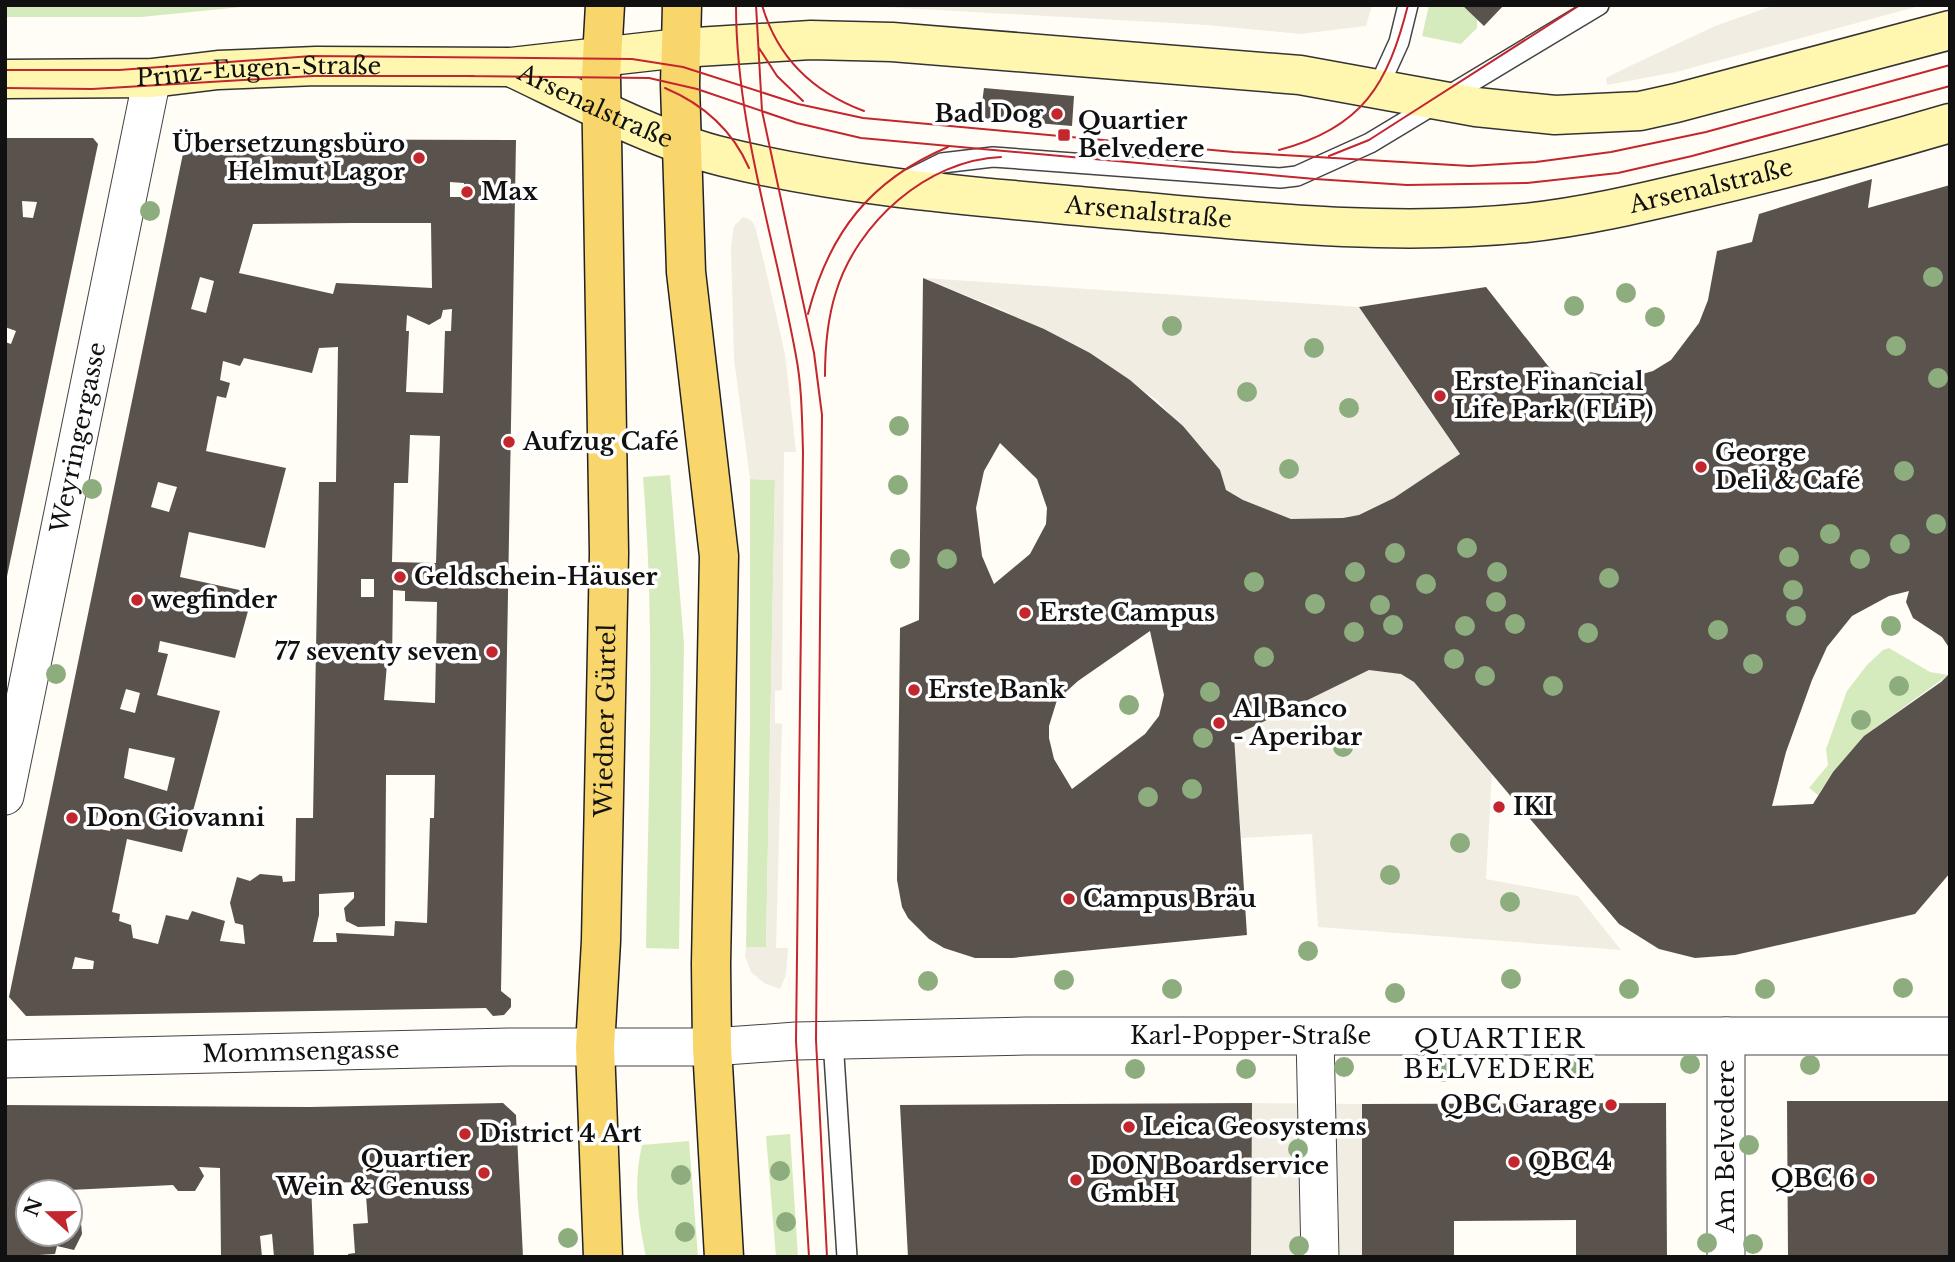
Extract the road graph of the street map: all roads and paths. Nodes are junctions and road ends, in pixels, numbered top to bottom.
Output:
1 (605, 5) edge
2 (682, 5) edge
3 (1408, 5) edge
4 (1599, 5) edge
5 (1950, 30) edge
6 (602, 58) junction
7 (680, 62) junction
8 (511, 67) junction
9 (152, 78) junction
10 (5, 79) edge
11 (1378, 89) junction
12 (1441, 100) junction
13 (602, 108) junction
14 (1950, 123) edge
15 (682, 145) junction
16 (893, 188) junction
17 (5, 796) edge
18 (1950, 1035) edge
19 (1726, 1036) junction
20 (1315, 1037) junction
21 (833, 1040) junction
22 (712, 1046) junction
23 (595, 1047) junction
24 (5, 1059) edge
25 (603, 1257) edge
26 (724, 1257) edge
27 (847, 1257) edge
28 (1320, 1257) edge
29 (1726, 1257) edge

1 - 6 main road, Wiedner Gürtel
2 - 7 main road
3 - 11 lane
4 - 12 lane
5 - 12 main road, Arsenalstraße
6 - 7 main road, Arsenalstraße
6 - 8 main road, Arsenalstraße
6 - 13 main road, Wiedner Gürtel
7 - 11 main road, Arsenalstraße
7 - 15 main road
8 - 9 main road, Prinz-Eugen-Straße
8 - 13 main road, Arsenalstraße
9 - 10 main road, Prinz-Eugen-Straße
9 - 17 street, Weyringergasse
11 - 12 main road, Arsenalstraße
12 - 16 lane
13 - 15 main road, Arsenalstraße
13 - 23 main road, Wiedner Gürtel
14 - 16 main road, Arsenalstraße
15 - 16 main road, Arsenalstraße
15 - 22 main road
18 - 19 street, Karl-Popper-Straße
19 - 20 street, Karl-Popper-Straße
19 - 29 street, Am Belvedere
20 - 21 street, Karl-Popper-Straße
20 - 28 street
21 - 22 street, Karl-Popper-Straße
21 - 27 lane
22 - 23 street, Karl-Popper-Straße
22 - 26 main road
23 - 24 street, Mommsengasse
23 - 25 main road, Wiedner Gürtel

